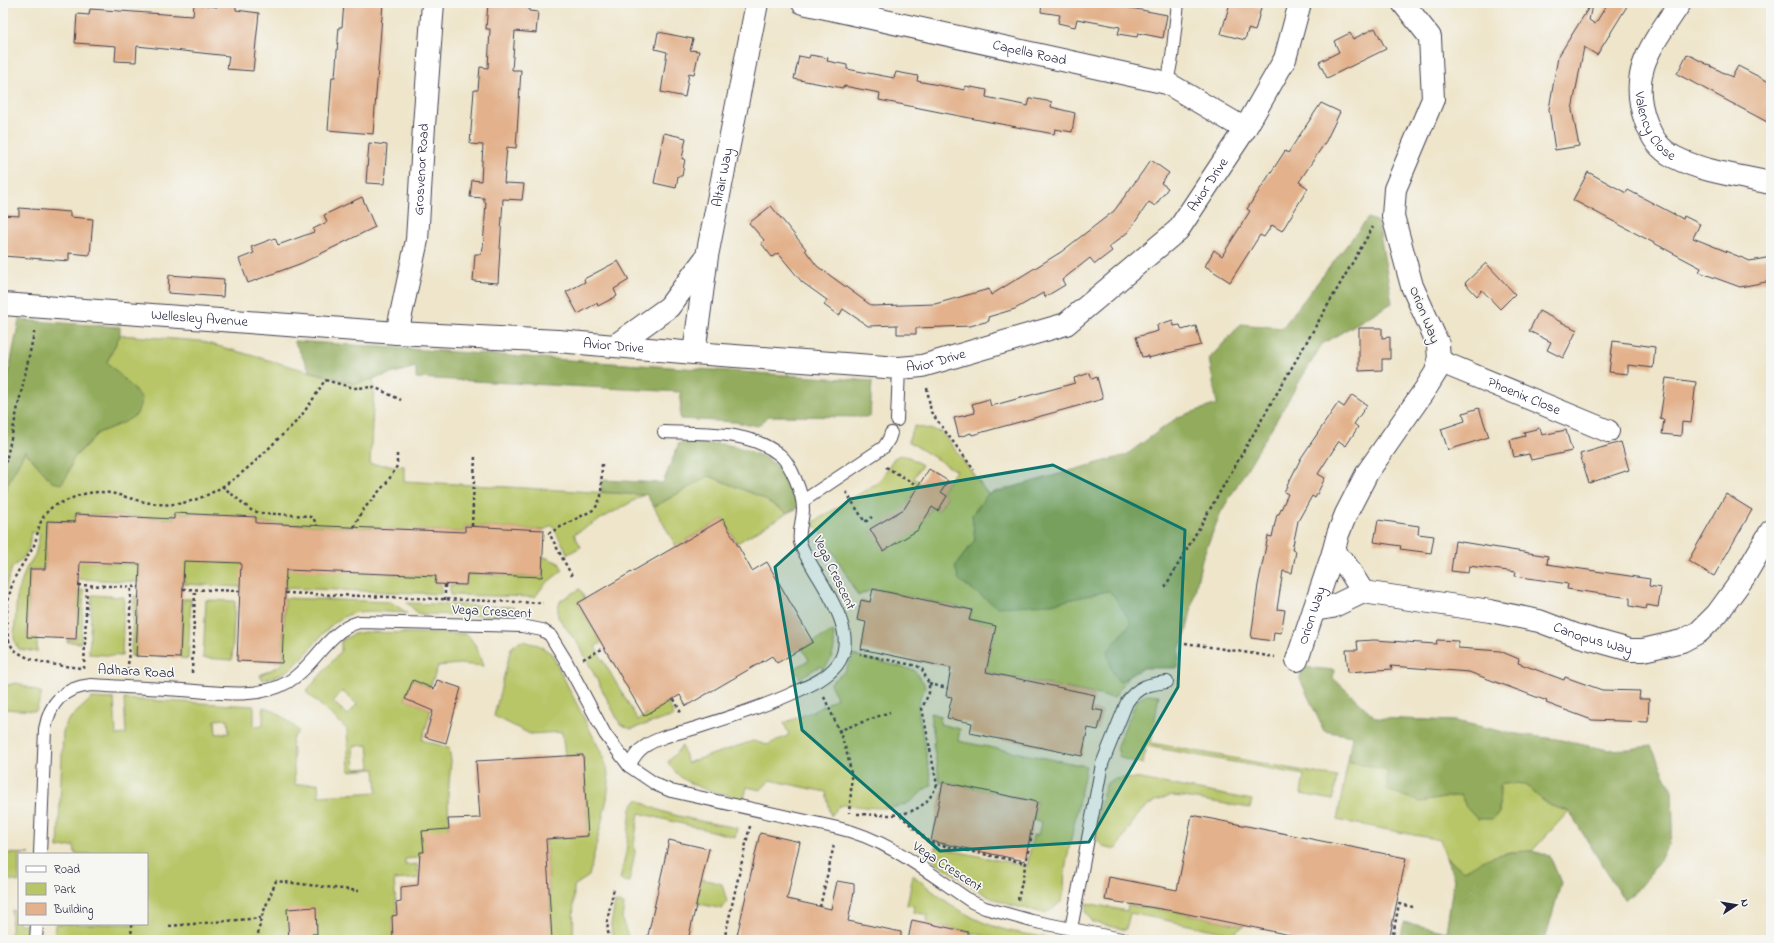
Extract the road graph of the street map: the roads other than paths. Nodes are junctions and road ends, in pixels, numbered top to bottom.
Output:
1 (434, 3) edge
2 (757, 3) edge
3 (803, 3) edge
4 (1178, 3) edge
5 (1300, 3) edge
6 (1403, 3) edge
7 (1680, 3) edge
8 (1167, 83) junction
9 (1245, 129) junction
10 (1771, 183) edge
11 (707, 256) junction
12 (3, 304) edge
13 (397, 333) junction
14 (616, 346) junction
15 (694, 353) junction
16 (1439, 361) junction
17 (899, 368) junction
18 (897, 420) dead end
19 (1608, 431) dead end
20 (664, 432) dead end
21 (891, 433) dead end
22 (803, 501) junction
23 (1771, 531) edge
24 (1333, 553) junction
25 (1363, 592) junction
26 (1314, 610) junction
27 (349, 625) joint
28 (1297, 660) road end
29 (1167, 682) dead end
30 (629, 766) junction
31 (40, 853) edge
32 (37, 925) edge
33 (1071, 929) junction
34 (36, 940) edge
35 (1126, 940) edge

1 - 13 street, Grosvenor Road
2 - 11 street, Altair Way
3 - 8 street, Capella Road
4 - 8 lane
5 - 9 street, Avior Drive
6 - 16 street, Orion Way
7 - 10 street, Valency Close
8 - 9 street, Capella Road
9 - 17 street, Avior Drive
11 - 14 street
11 - 15 street, Altair Way
12 - 13 street, Wellesley Avenue
13 - 14 street, Avior Drive
14 - 15 street, Avior Drive
15 - 17 street, Avior Drive
16 - 19 street, Phoenix Close
16 - 24 street, Orion Way
17 - 18 lane
20 - 22 lane, Vega Crescent
21 - 22 lane
22 - 30 lane, Vega Crescent
23 - 25 street, Canopus Way
24 - 25 street
24 - 26 street, Orion Way
25 - 26 street
26 - 28 street, Orion Way
27 - 30 lane, Vega Crescent
27 - 31 lane, Adhara Road
29 - 33 lane
30 - 33 lane, Vega Crescent
32 - 34 lane
33 - 35 lane, Vega Crescent

